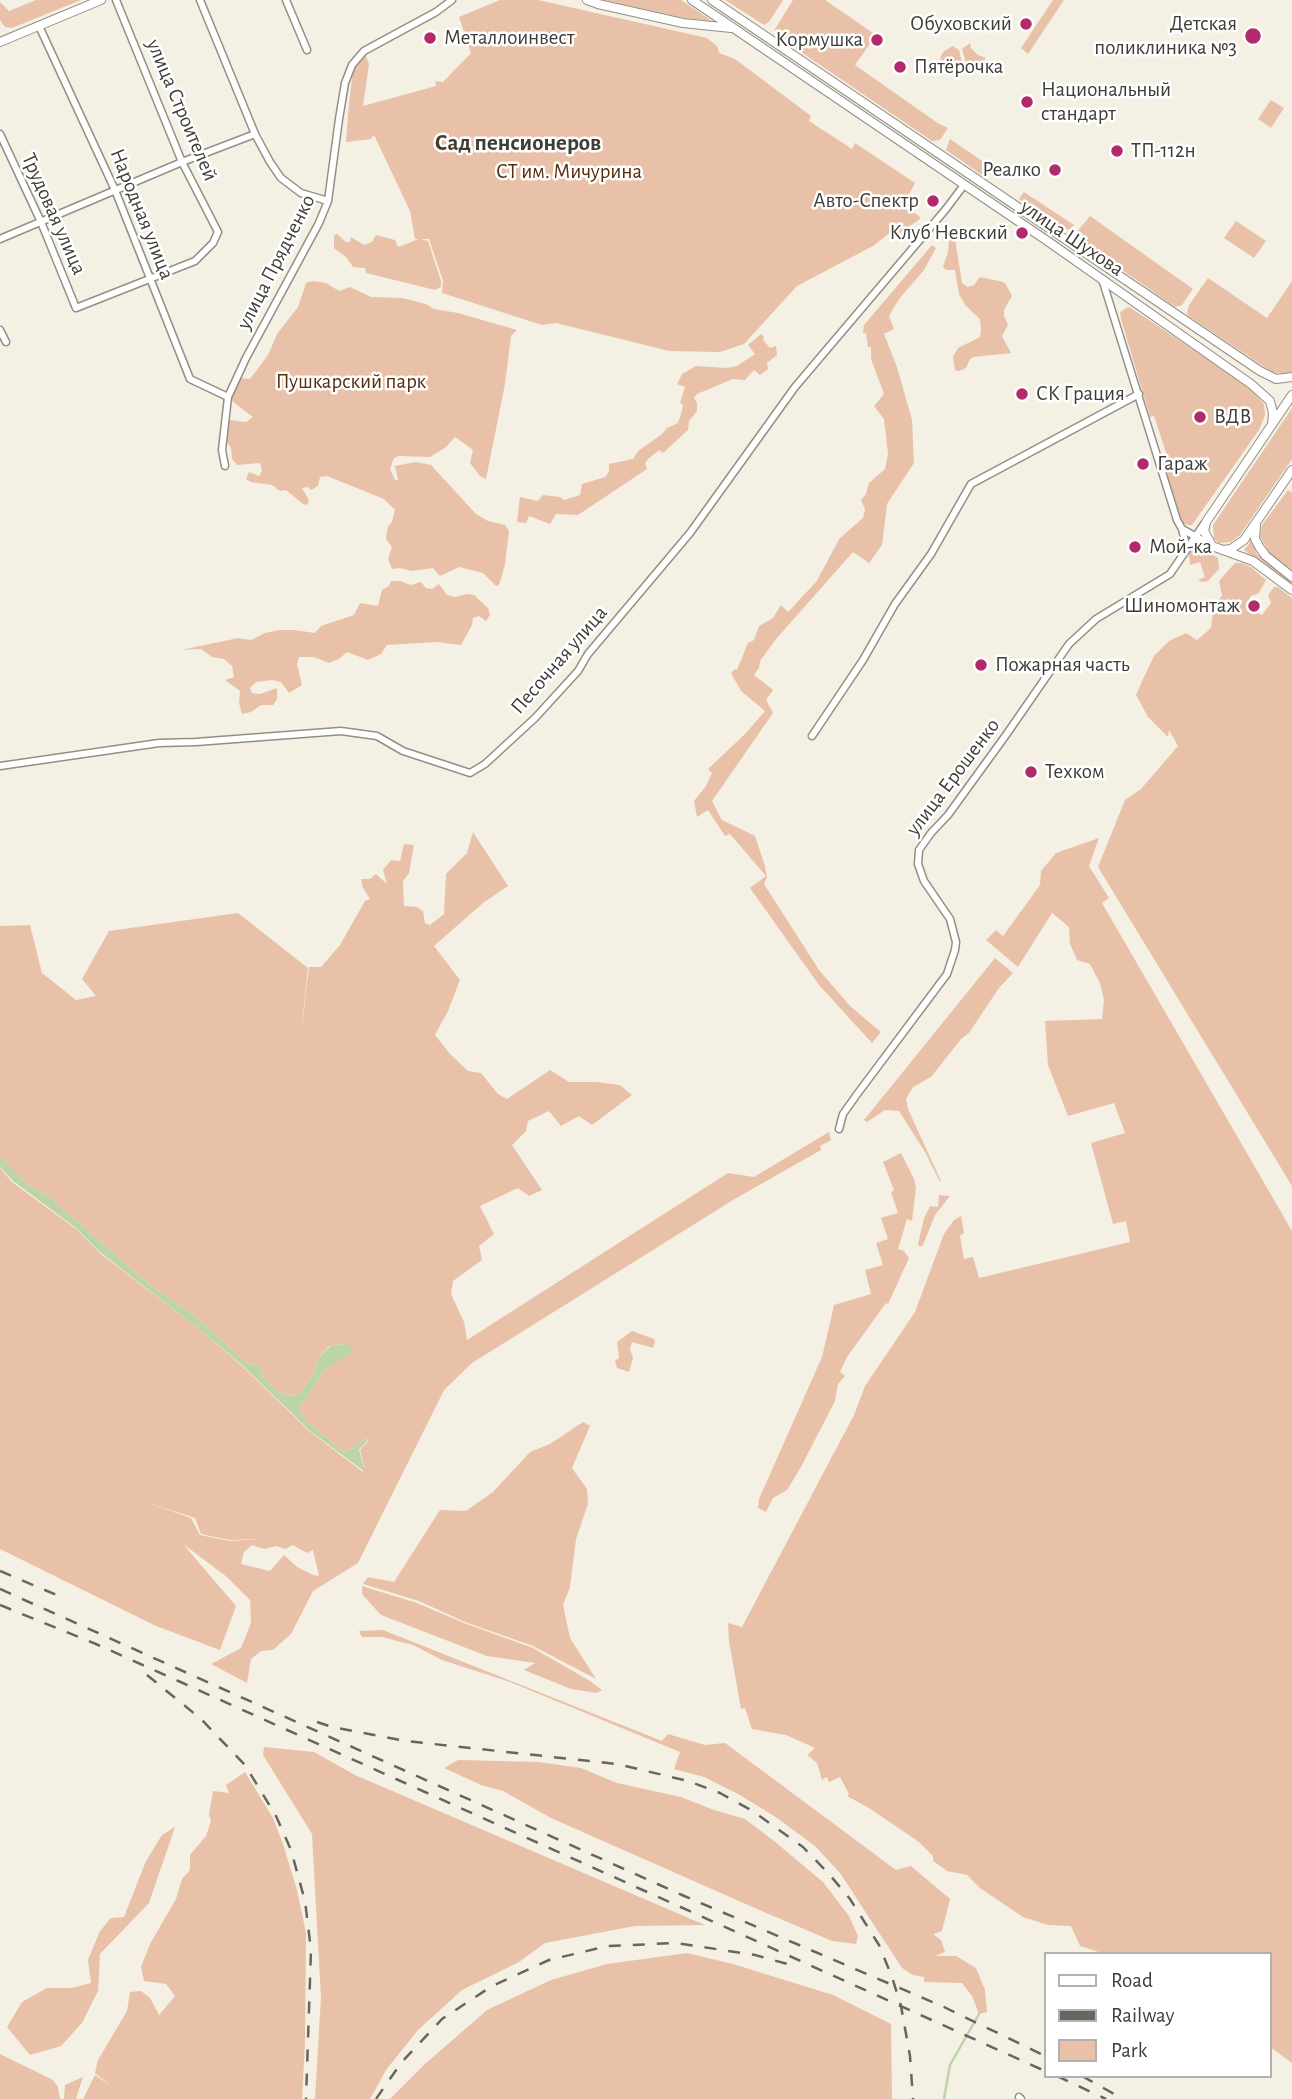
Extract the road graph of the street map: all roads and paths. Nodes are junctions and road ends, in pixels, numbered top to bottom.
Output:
1 (102, 0) edge
2 (116, 0) edge
3 (200, 0) edge
4 (286, 0) edge
5 (452, 0) edge
6 (587, 0) edge
7 (692, 0) edge
8 (712, 0) edge
9 (743, 21) junction
10 (39, 26) junction
11 (734, 29) junction
12 (765, 36) junction
13 (0, 42) edge
14 (757, 46) junction
15 (307, 50) dead end
16 (0, 134) edge
17 (254, 134) junction
18 (937, 152) junction
19 (929, 161) junction
20 (182, 162) junction
21 (971, 175) junction
22 (964, 185) junction
23 (115, 190) junction
24 (328, 201) junction
25 (41, 222) junction
26 (0, 239) edge
27 (150, 279) junction
28 (1102, 280) junction
29 (0, 330) edge
30 (6, 342) dead end
31 (1292, 377) edge
32 (1139, 394) junction
33 (1292, 396) edge
34 (228, 397) junction
35 (1272, 425) junction
36 (225, 466) dead end
37 (1292, 470) edge
38 (1257, 521) junction
39 (1206, 522) junction
40 (1182, 528) junction
41 (1195, 538) junction
42 (1212, 546) junction
43 (1222, 550) junction
44 (1181, 560) junction
45 (1292, 577) edge
46 (1292, 590) edge
47 (812, 736) dead end
48 (0, 766) edge
49 (839, 1129) dead end

1 - 10 main road
2 - 20 street, улица Строителей
3 - 17 street
4 - 15 street
5 - 24 street, улица Прядченко
6 - 11 main road
7 - 11 main road, улица Шухова
8 - 9 main road, улица Шухова
9 - 11 main road
9 - 12 main road, улица Шухова
10 - 13 main road
10 - 23 street, Народная улица
11 - 14 main road, улица Шухова
12 - 14 main road
12 - 18 main road, улица Шухова
14 - 19 main road, улица Шухова
16 - 25 street, Трудовая улица
17 - 20 street
17 - 24 street
18 - 19 main road
18 - 21 main road, улица Шухова
19 - 22 main road, улица Шухова
20 - 23 street
20 - 27 street, улица Строителей
21 - 22 main road
21 - 31 main road, улица Шухова
22 - 28 main road, улица Шухова
22 - 48 street, Песочная улица
23 - 25 street
23 - 27 street, Народная улица
24 - 34 street, улица Прядченко
25 - 26 street
25 - 27 street, Трудовая улица
27 - 34 street, Народная улица
28 - 32 street
28 - 35 main road, улица Шухова
29 - 30 street
32 - 40 street
32 - 47 street
33 - 35 main road, улица Ерошенко
34 - 36 street, улица Прядченко
35 - 39 main road, улица Ерошенко
37 - 38 main road
38 - 43 main road
38 - 45 main road
39 - 40 street
39 - 41 street, улица Ерошенко
39 - 42 main road
40 - 41 street
40 - 44 street
41 - 42 street
41 - 44 street, улица Ерошенко
42 - 43 main road
43 - 46 main road
44 - 49 street, улица Ерошенко

